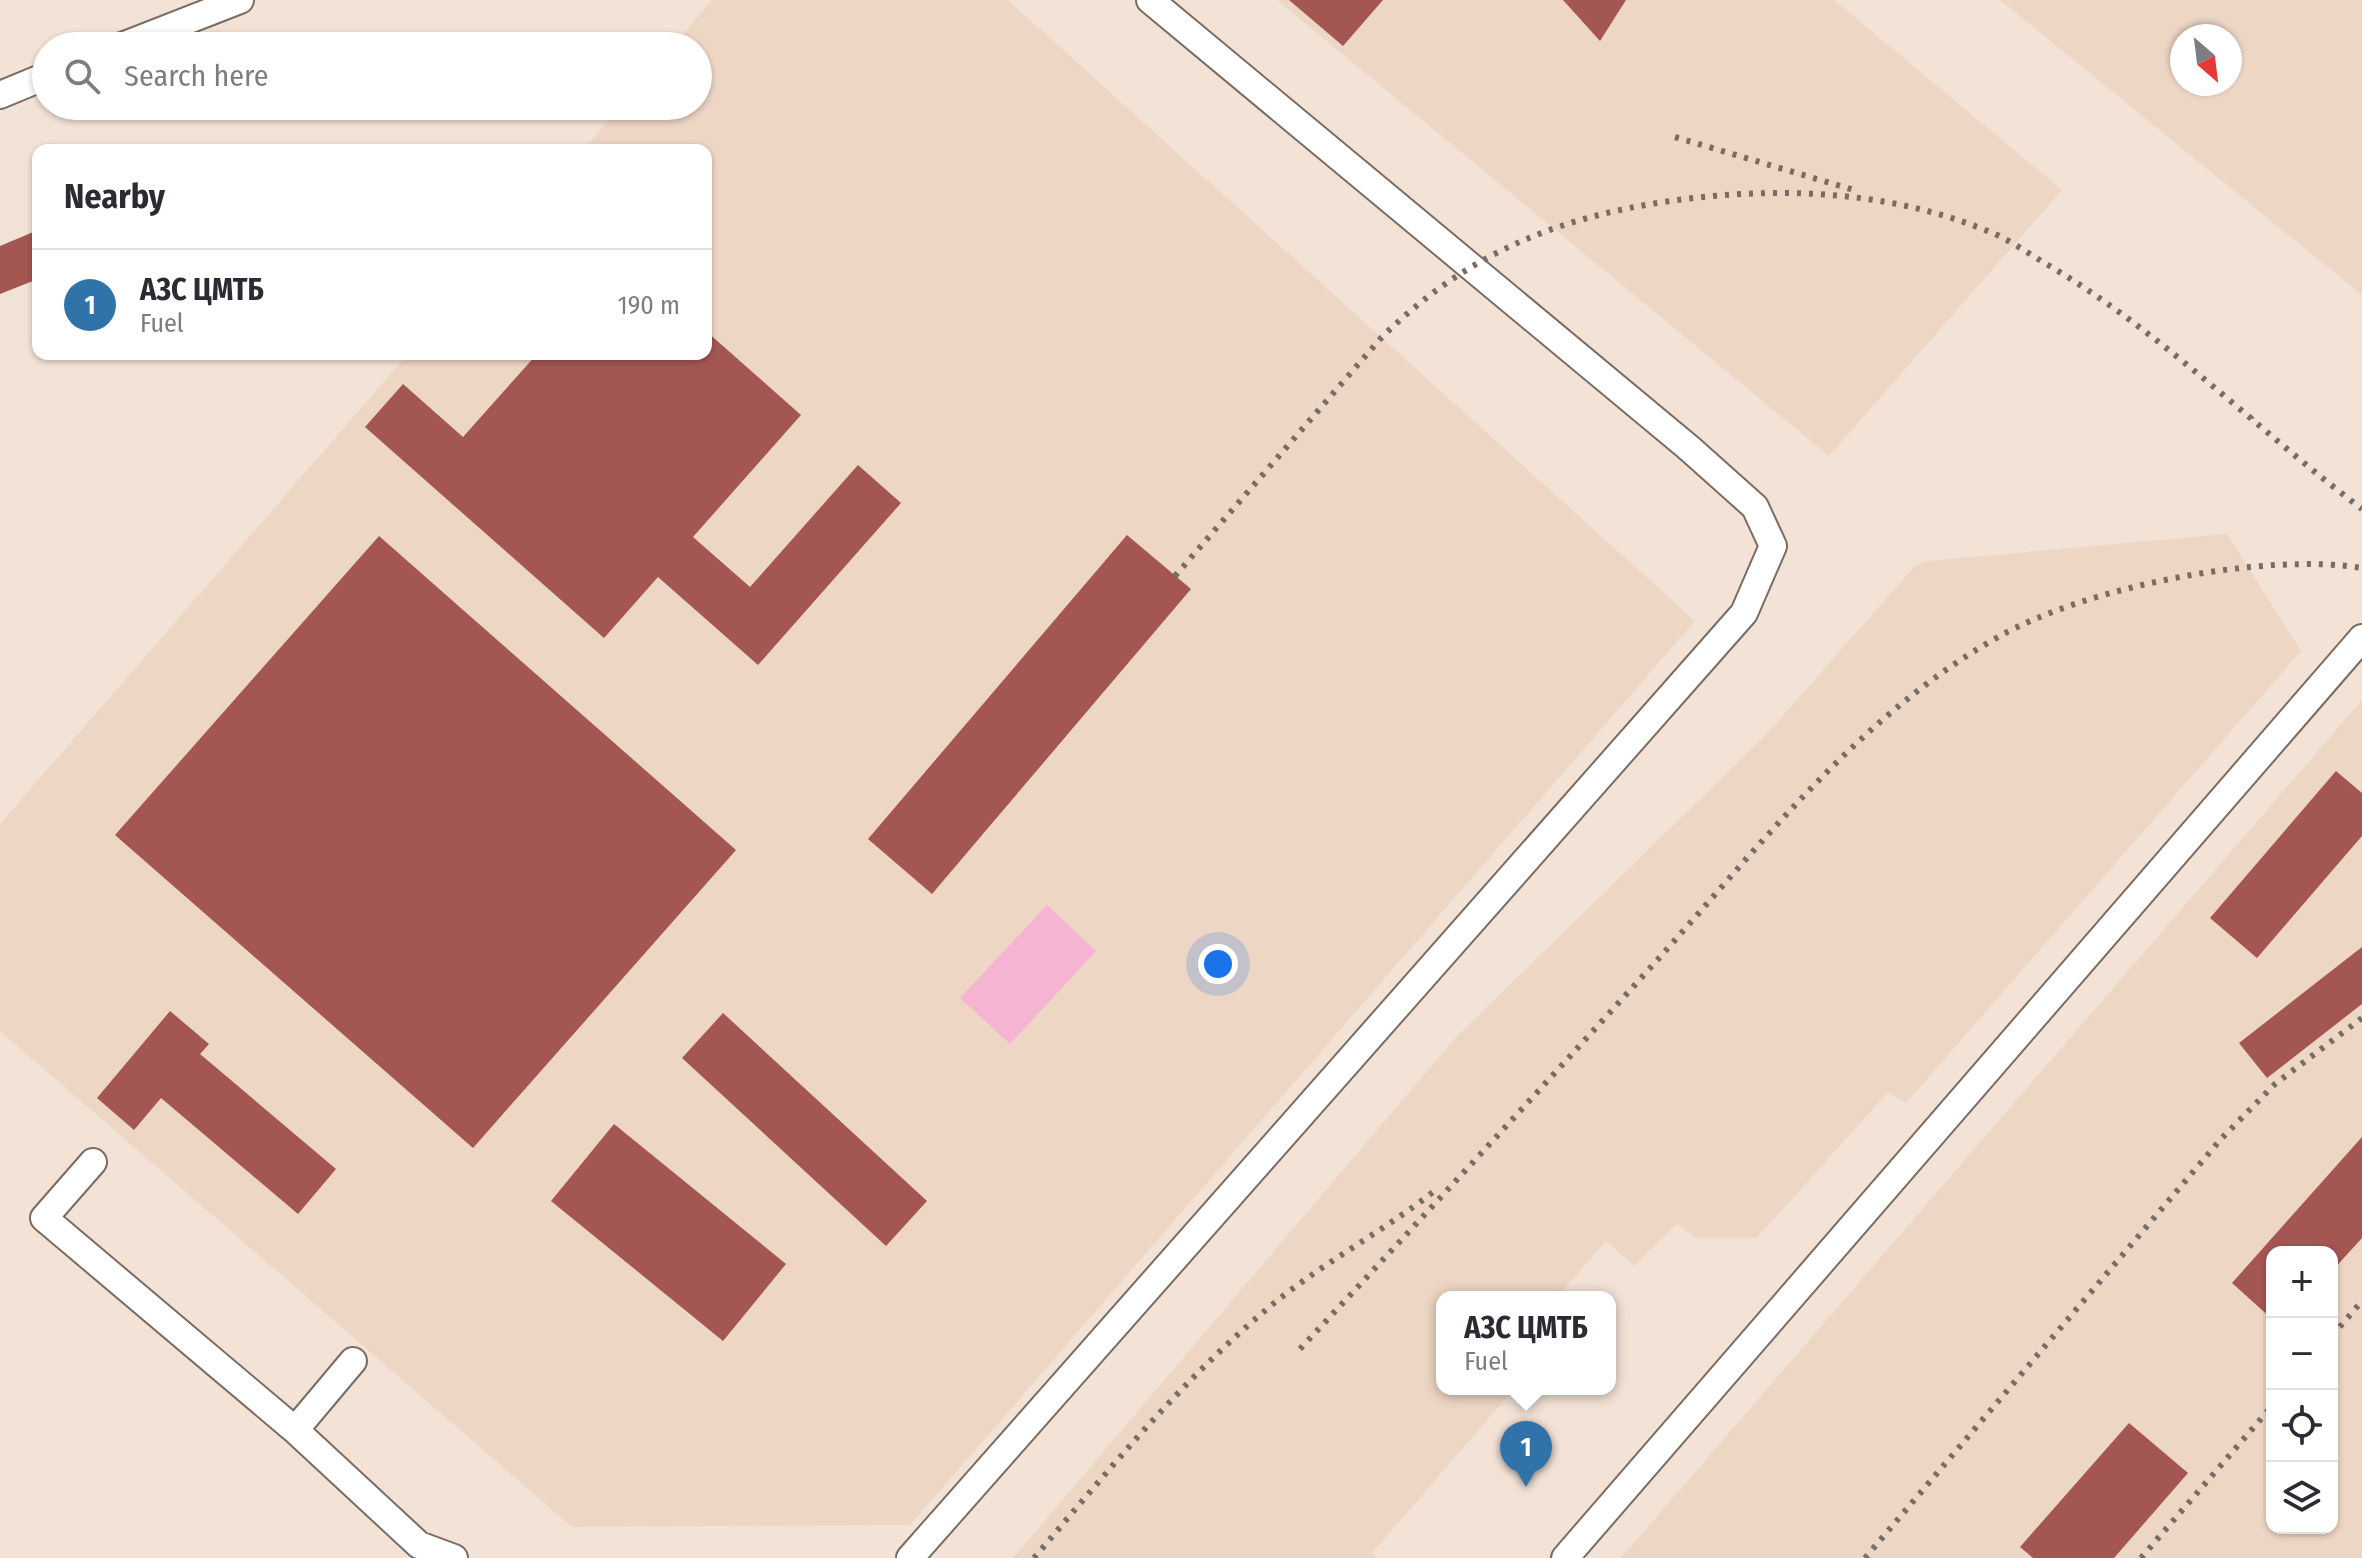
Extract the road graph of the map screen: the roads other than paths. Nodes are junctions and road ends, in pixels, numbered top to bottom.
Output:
1 (240, 0) edge
2 (1150, 0) edge
3 (158, 32) edge
4 (32, 82) edge
5 (0, 95) edge
6 (2362, 638) edge
7 (93, 1162) dead end
8 (353, 1361) dead end
9 (295, 1430) junction
10 (454, 1558) edge
11 (910, 1558) edge
12 (1565, 1558) edge

1 - 3 street
2 - 11 street
4 - 5 street
6 - 12 street
7 - 9 street
8 - 9 street
9 - 10 street

